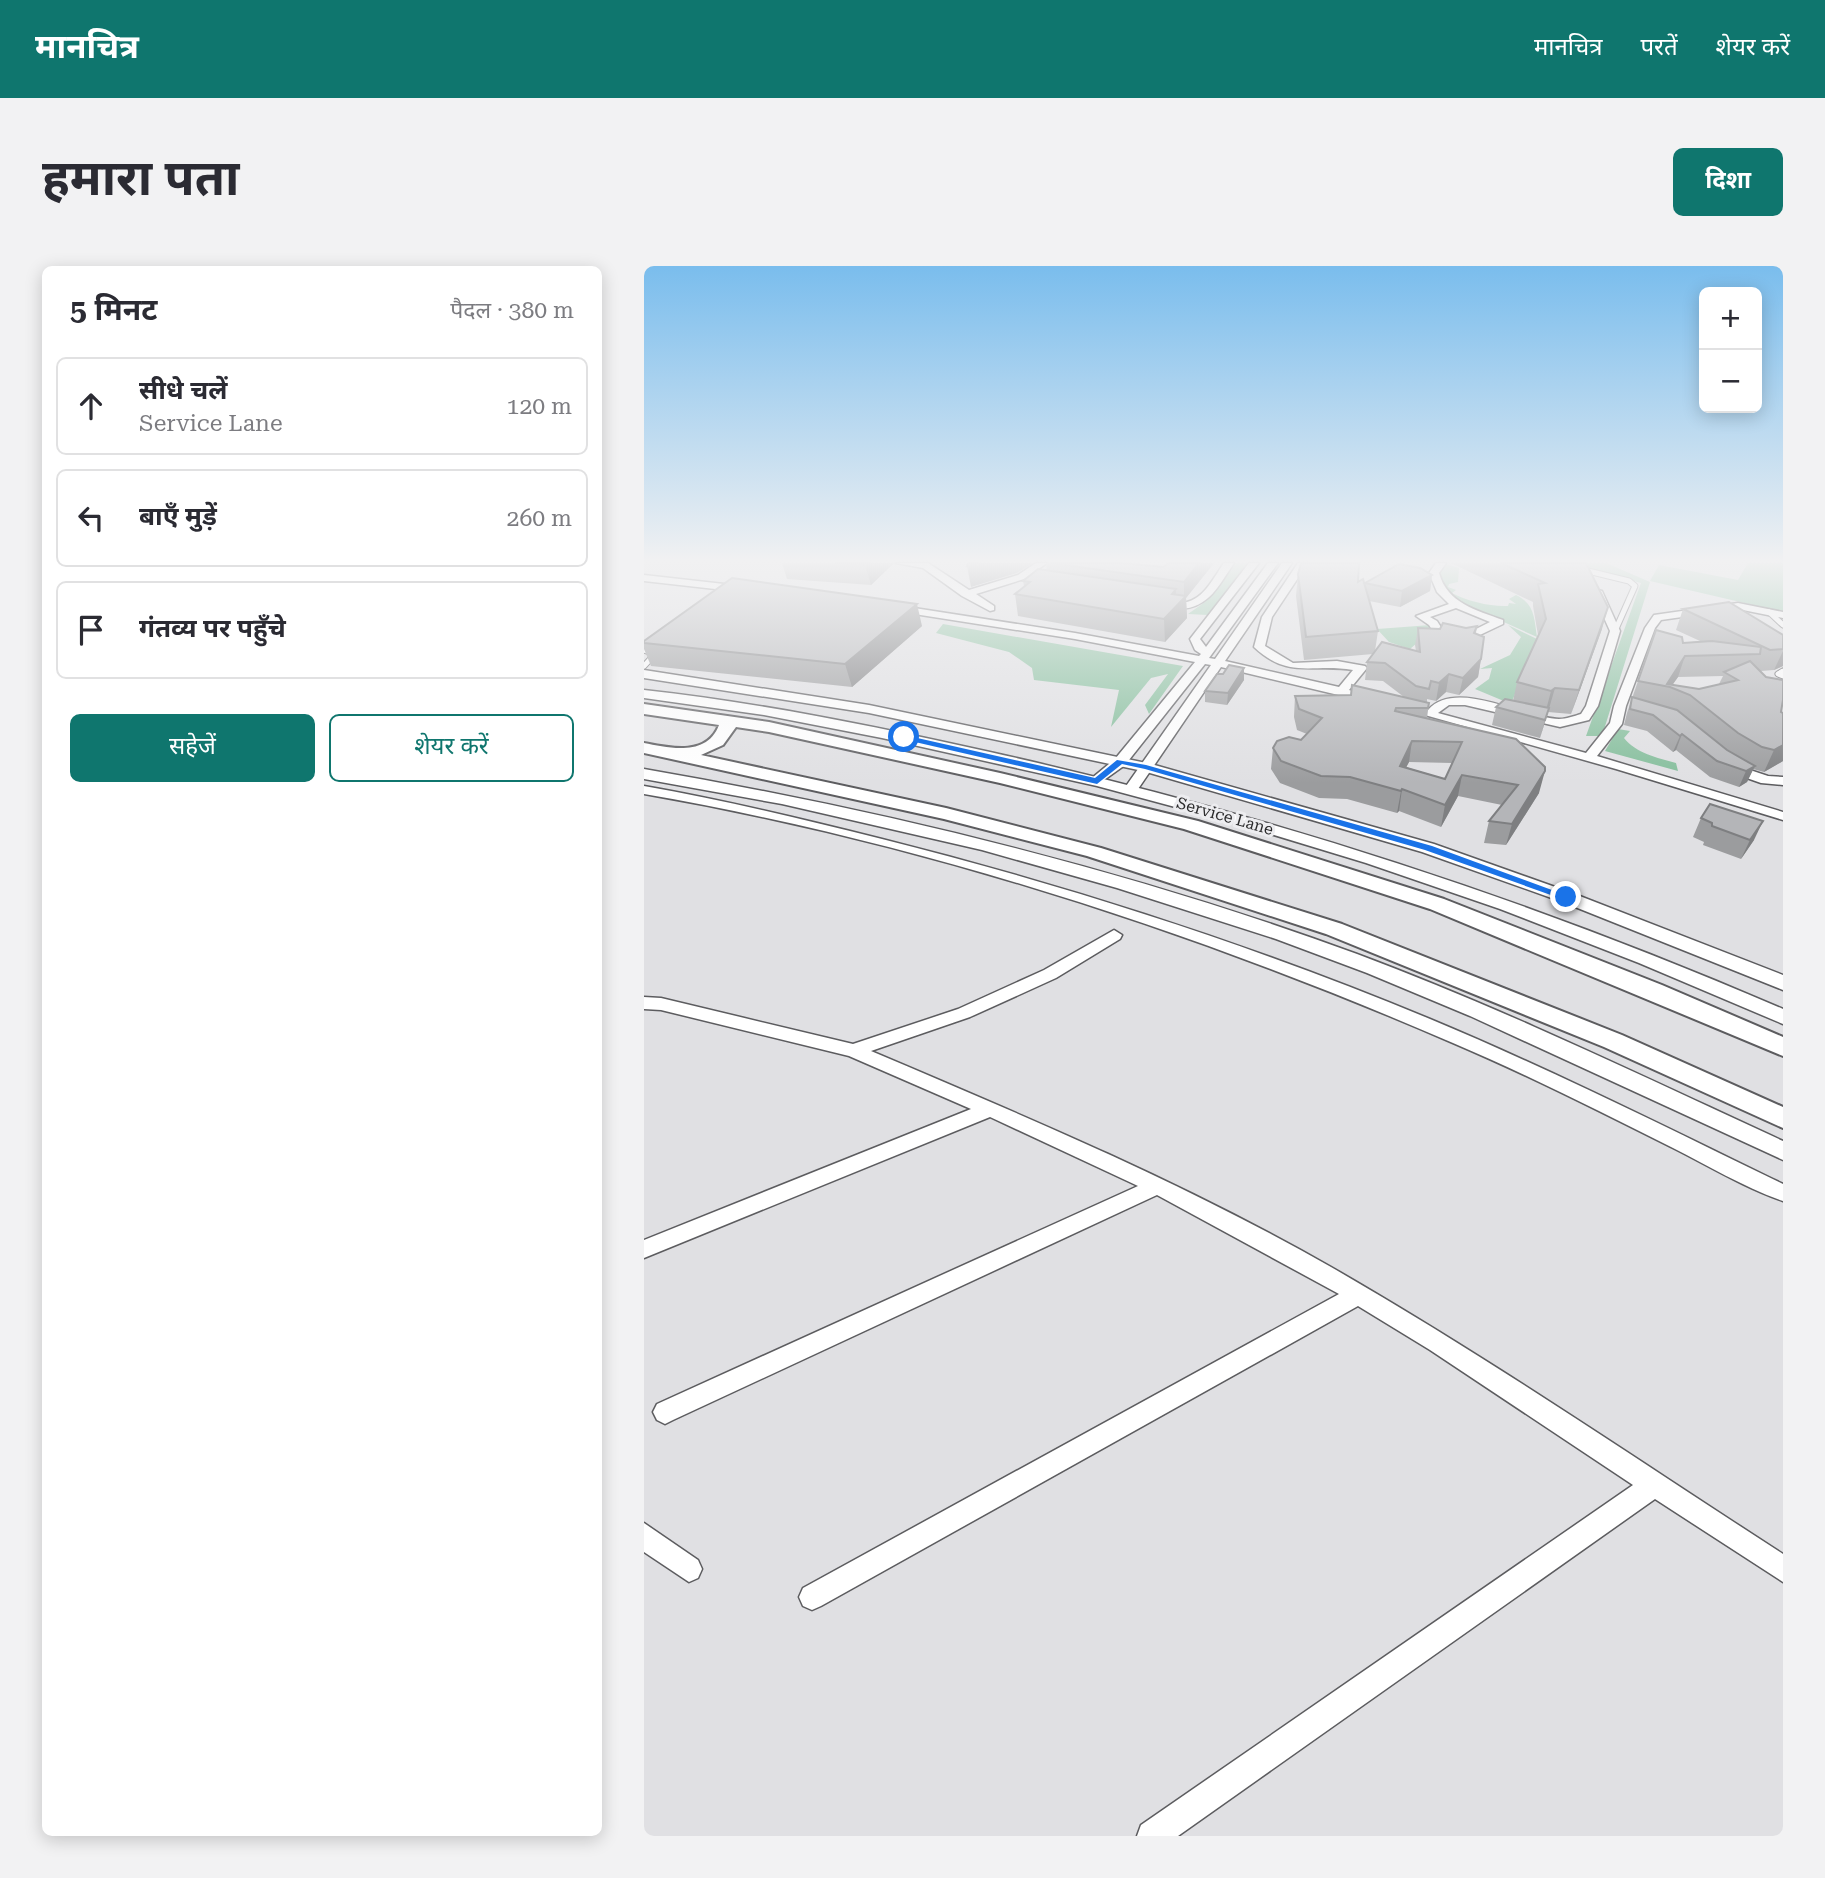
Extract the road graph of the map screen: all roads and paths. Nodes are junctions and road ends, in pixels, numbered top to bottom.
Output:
1 (1077, 636) edge
2 (1197, 636) edge
3 (1219, 636) edge
4 (1239, 636) edge
5 (1241, 636) edge
6 (1262, 636) edge
7 (1449, 636) edge
8 (1470, 636) edge
9 (1613, 636) edge
10 (1647, 636) edge
11 (644, 650) edge
12 (1204, 657) junction
13 (1221, 664) junction
14 (644, 666) edge
15 (644, 674) edge
16 (1342, 691) junction
17 (644, 694) edge
18 (1380, 701) edge
19 (1393, 704) edge
20 (644, 709) edge
21 (1431, 714) junction
22 (729, 721) junction
23 (644, 748) edge
24 (678, 755) junction
25 (1589, 757) junction
26 (1717, 757) edge
27 (1120, 762) junction
28 (1146, 767) junction
29 (644, 774) edge
30 (1097, 781) junction
31 (1783, 781) edge
32 (1130, 789) junction
33 (644, 790) edge
34 (1783, 816) edge
35 (1114, 935) dead end
36 (1783, 983) edge
37 (645, 1002) edge
38 (1783, 1017) edge
39 (1783, 1047) edge
40 (853, 1051) junction
41 (989, 1110) junction
42 (1783, 1118) edge
43 (1783, 1150) edge
44 (1157, 1186) junction
45 (1783, 1193) edge
46 (644, 1249) edge
47 (1358, 1295) junction
48 (665, 1412) dead end
49 (1654, 1485) junction
50 (644, 1536) edge
51 (689, 1569) dead end
52 (1783, 1569) edge
53 (812, 1597) dead end
54 (1152, 1836) edge

1 - 12 street
2 - 12 street
3 - 12 street
4 - 13 street
5 - 13 street
6 - 16 street
7 - 8 street
9 - 21 street
10 - 25 street
11 - 14 lane
12 - 13 street
12 - 27 street
13 - 16 street
13 - 28 street
15 - 27 street
16 - 18 street
17 - 30 street, Service Lane
19 - 21 street
20 - 22 main road
21 - 25 street
22 - 24 main road
22 - 39 main road
23 - 24 main road
24 - 42 main road
25 - 34 street
26 - 31 street
27 - 28 street
27 - 30 street
28 - 32 street
28 - 36 street
29 - 43 street
30 - 32 street, Service Lane
32 - 38 street, Service Lane
33 - 45 street
35 - 40 street
37 - 40 street
40 - 41 street
41 - 44 street
41 - 46 street
44 - 47 street
44 - 48 street
47 - 49 street
47 - 53 street
49 - 52 street
49 - 54 street
50 - 51 street

